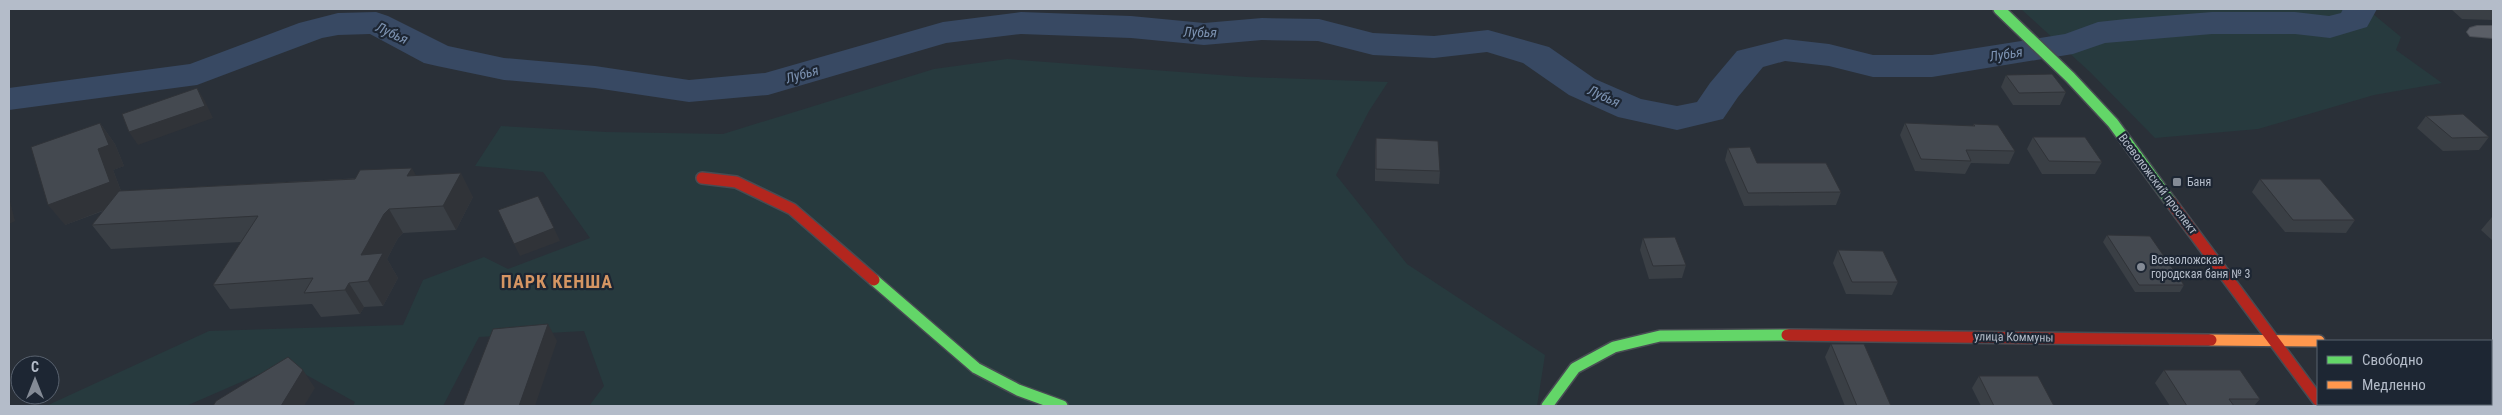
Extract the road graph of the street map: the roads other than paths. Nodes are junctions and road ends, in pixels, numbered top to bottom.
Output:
1 (1999, 9) edge
2 (702, 178) dead end
3 (2274, 340) junction
4 (2317, 341) edge
5 (2317, 399) edge
6 (1062, 406) edge
7 (1547, 406) edge

1 - 3 street, Всеволожский проспект
2 - 6 street
3 - 4 street, улица Коммуны
3 - 5 street, Всеволожский проспект
3 - 7 street, улица Коммуны

